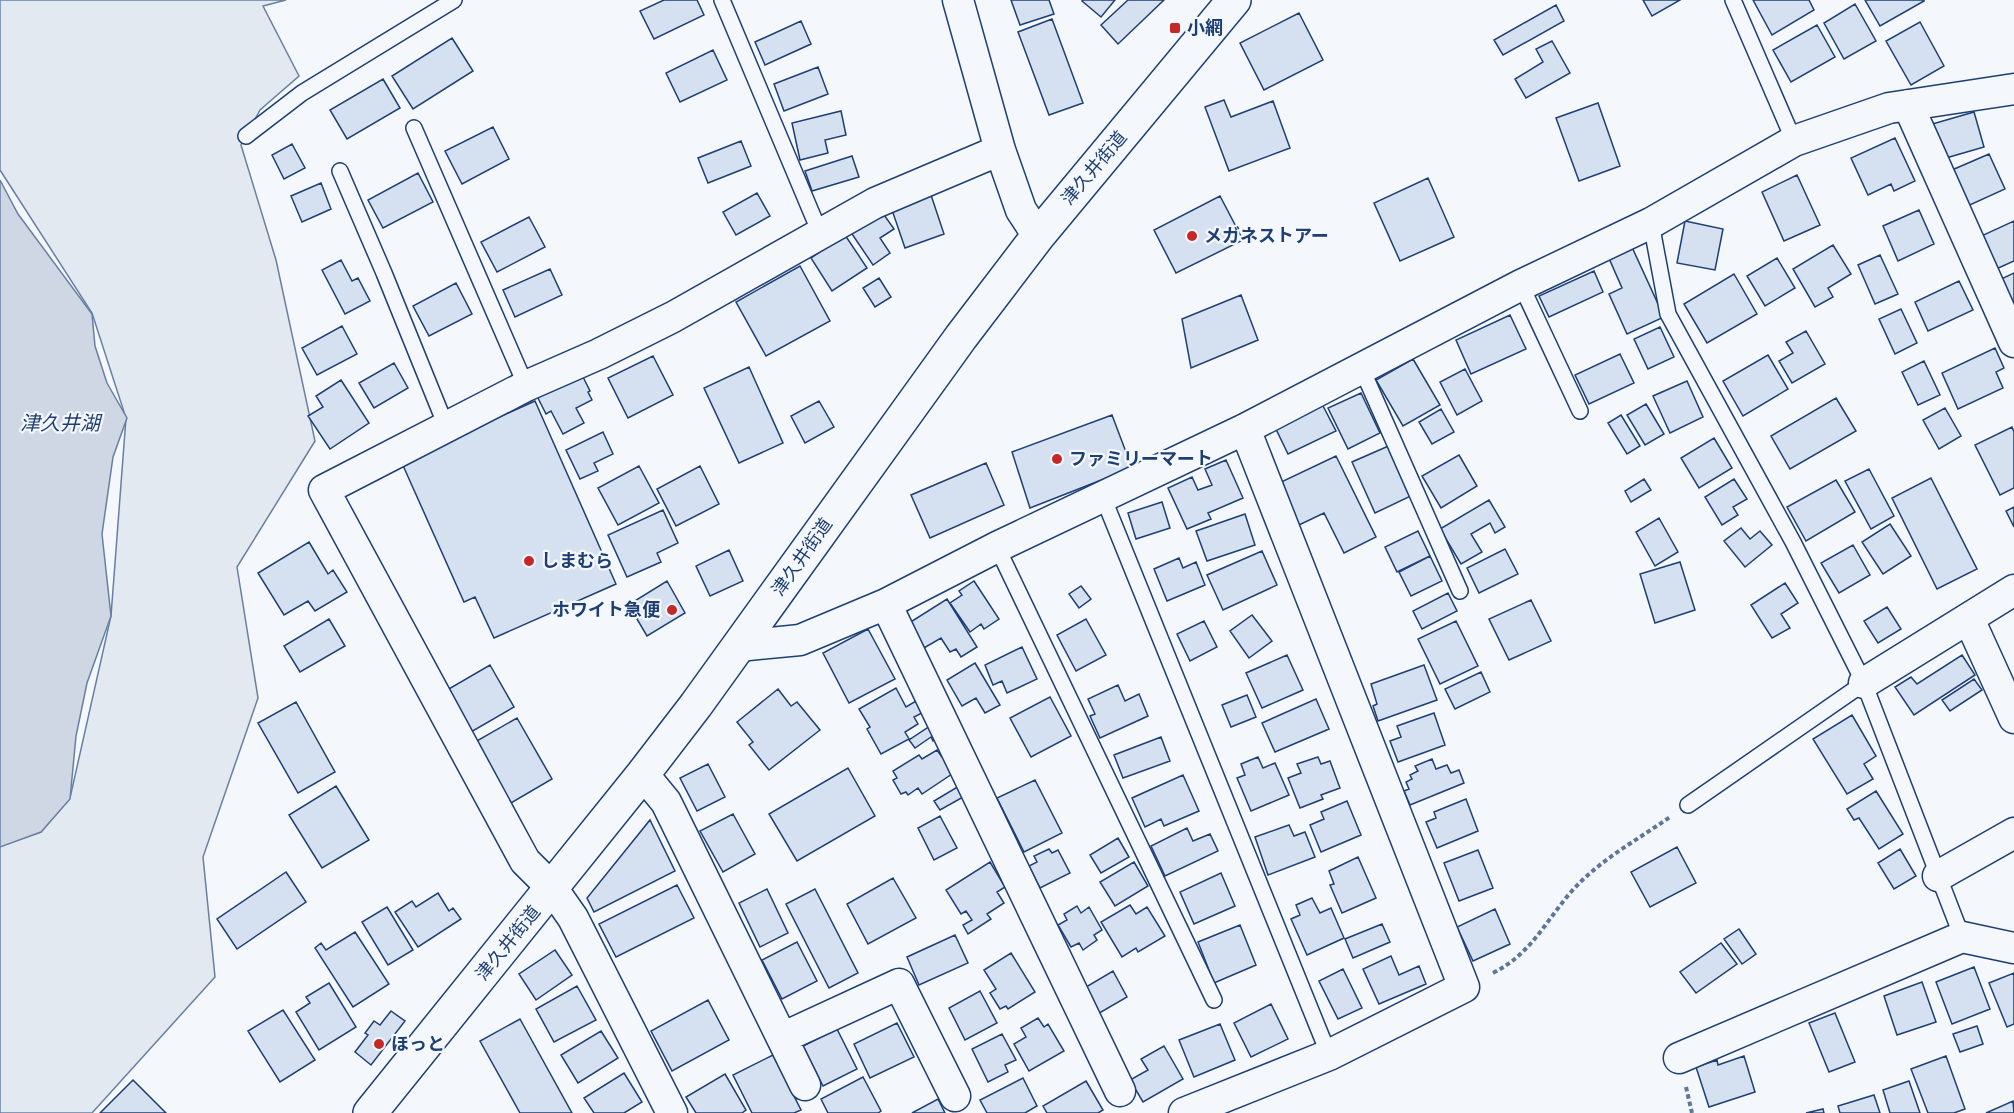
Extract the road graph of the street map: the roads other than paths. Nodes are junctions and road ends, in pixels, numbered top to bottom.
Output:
1 (454, 0) edge
2 (722, 0) edge
3 (958, 0) edge
4 (1234, 0) edge
5 (1733, 0) edge
6 (2014, 89) edge
7 (1908, 105) junction
8 (414, 128) dead end
9 (246, 136) dead end
10 (1794, 141) junction
11 (1000, 150) junction
12 (340, 171) dead end
13 (1651, 224) junction
14 (819, 233) junction
15 (1038, 236) junction
16 (1521, 285) junction
17 (2014, 342) edge
18 (1361, 367) junction
19 (526, 386) junction
20 (1580, 411) dead end
21 (446, 426) junction
22 (1245, 429) junction
23 (1103, 497) junction
24 (997, 547) junction
25 (2014, 590) edge
26 (1460, 591) dead end
27 (886, 604) junction
28 (1969, 619) junction
29 (739, 646) junction
30 (1864, 683) junction
31 (2014, 718) edge
32 (643, 774) junction
33 (1688, 805) road end
34 (2014, 833) edge
35 (1938, 876) junction
36 (552, 888) junction
37 (1962, 937) junction
38 (2014, 948) edge
39 (1214, 1000) dead end
40 (782, 1038) junction
41 (1329, 1055) junction
42 (1679, 1058) dead end
43 (805, 1085) dead end
44 (1120, 1091) dead end
45 (955, 1096) dead end
46 (370, 1113) edge
47 (672, 1113) edge
48 (1184, 1113) edge

1 - 9 lane
2 - 14 lane
3 - 11 street
4 - 15 highway, 津久井街道
5 - 10 lane
6 - 7 street
7 - 10 street
7 - 17 street
8 - 19 lane
10 - 13 street
11 - 14 street
11 - 15 street
12 - 21 lane
13 - 16 street
13 - 30 lane
14 - 19 street
15 - 29 highway, 津久井街道
16 - 18 street
16 - 20 lane
18 - 22 street
18 - 26 lane
19 - 21 street
21 - 36 street
22 - 23 street
22 - 41 street
23 - 24 street
23 - 41 lane
24 - 27 street
24 - 39 lane
25 - 28 street
27 - 29 street
27 - 44 street
28 - 30 street
28 - 31 street
29 - 32 highway, 津久井街道
30 - 33 lane
30 - 35 lane
32 - 36 highway, 津久井街道
32 - 40 street
34 - 35 street
35 - 37 lane
36 - 46 highway, 津久井街道
36 - 47 street
37 - 38 street
37 - 42 street
40 - 43 street
40 - 45 street
41 - 48 street

